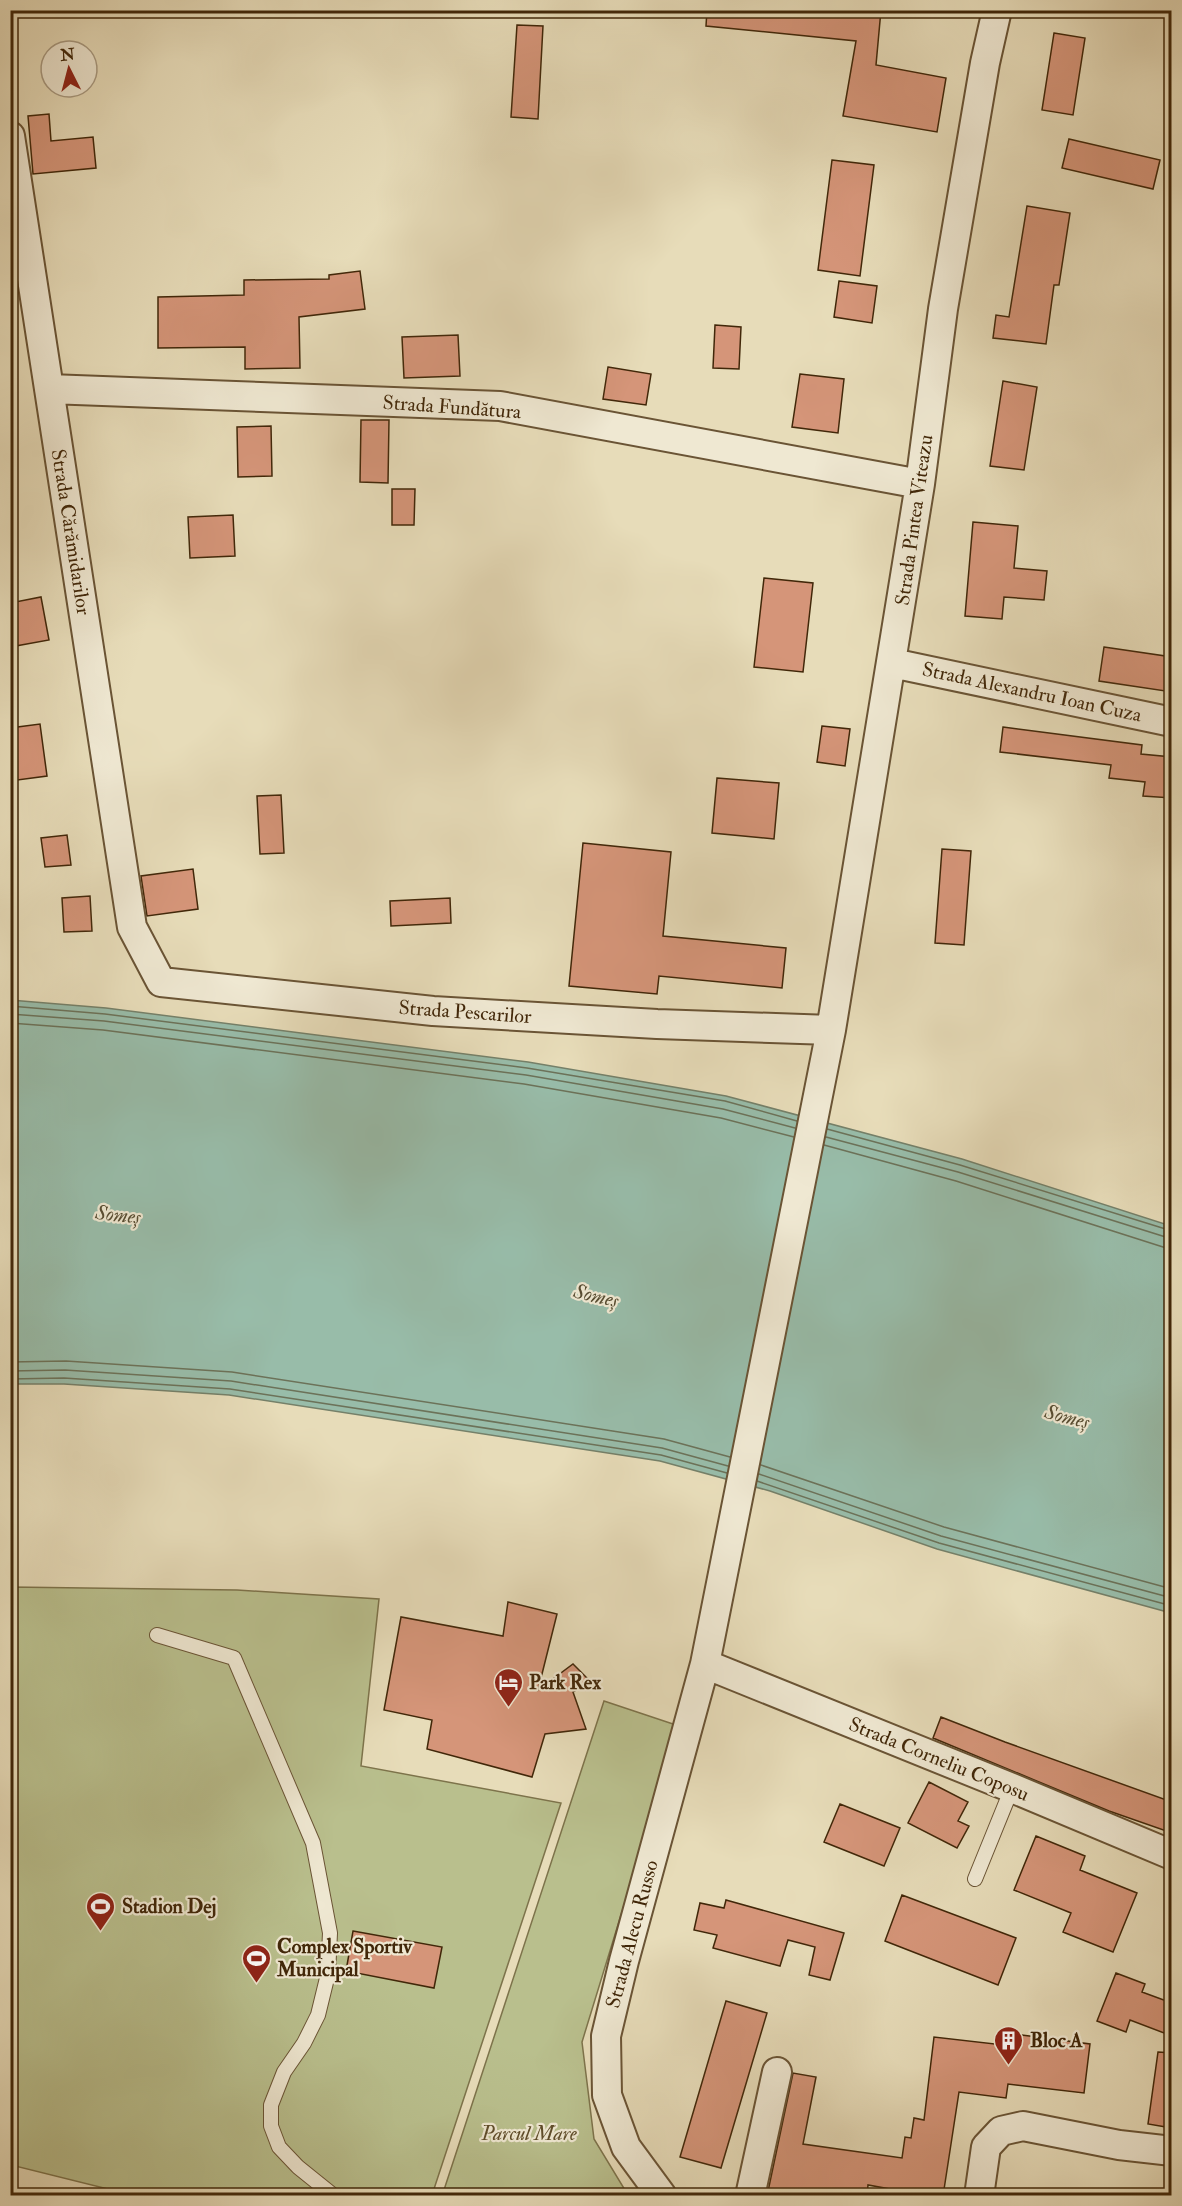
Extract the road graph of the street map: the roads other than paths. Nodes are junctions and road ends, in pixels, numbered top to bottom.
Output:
1 (997, 10) edge
2 (10, 136) edge
3 (49, 389) junction
4 (920, 484) junction
5 (892, 663) junction
6 (1172, 722) edge
7 (132, 927) joint
8 (831, 1030) junction
9 (722, 1580) joint
10 (157, 1635) dead end
11 (705, 1664) junction
12 (1012, 1788) junction
13 (1172, 1855) edge
14 (975, 1879) dead end
15 (777, 2072) dead end
16 (1172, 2151) edge
17 (334, 2196) edge
18 (662, 2196) edge
19 (750, 2196) edge
20 (979, 2196) edge

1 - 4 street, Strada Pintea Viteazu
2 - 3 street, Strada Cărămidarilor
3 - 4 street, Strada Fundătura
3 - 7 street, Strada Cărămidarilor
4 - 5 street, Strada Pintea Viteazu
5 - 6 street, Strada Alexandru Ioan Cuza
5 - 8 street, Strada Pintea Viteazu
7 - 8 street, Strada Pescarilor
8 - 9 street, Strada Pintea Viteazu
9 - 11 street, Strada Alecu Russo
10 - 17 lane
11 - 12 street, Strada Corneliu Coposu
11 - 18 street, Strada Alecu Russo
12 - 13 street, Strada Corneliu Coposu
12 - 14 lane
15 - 19 street
16 - 20 street

